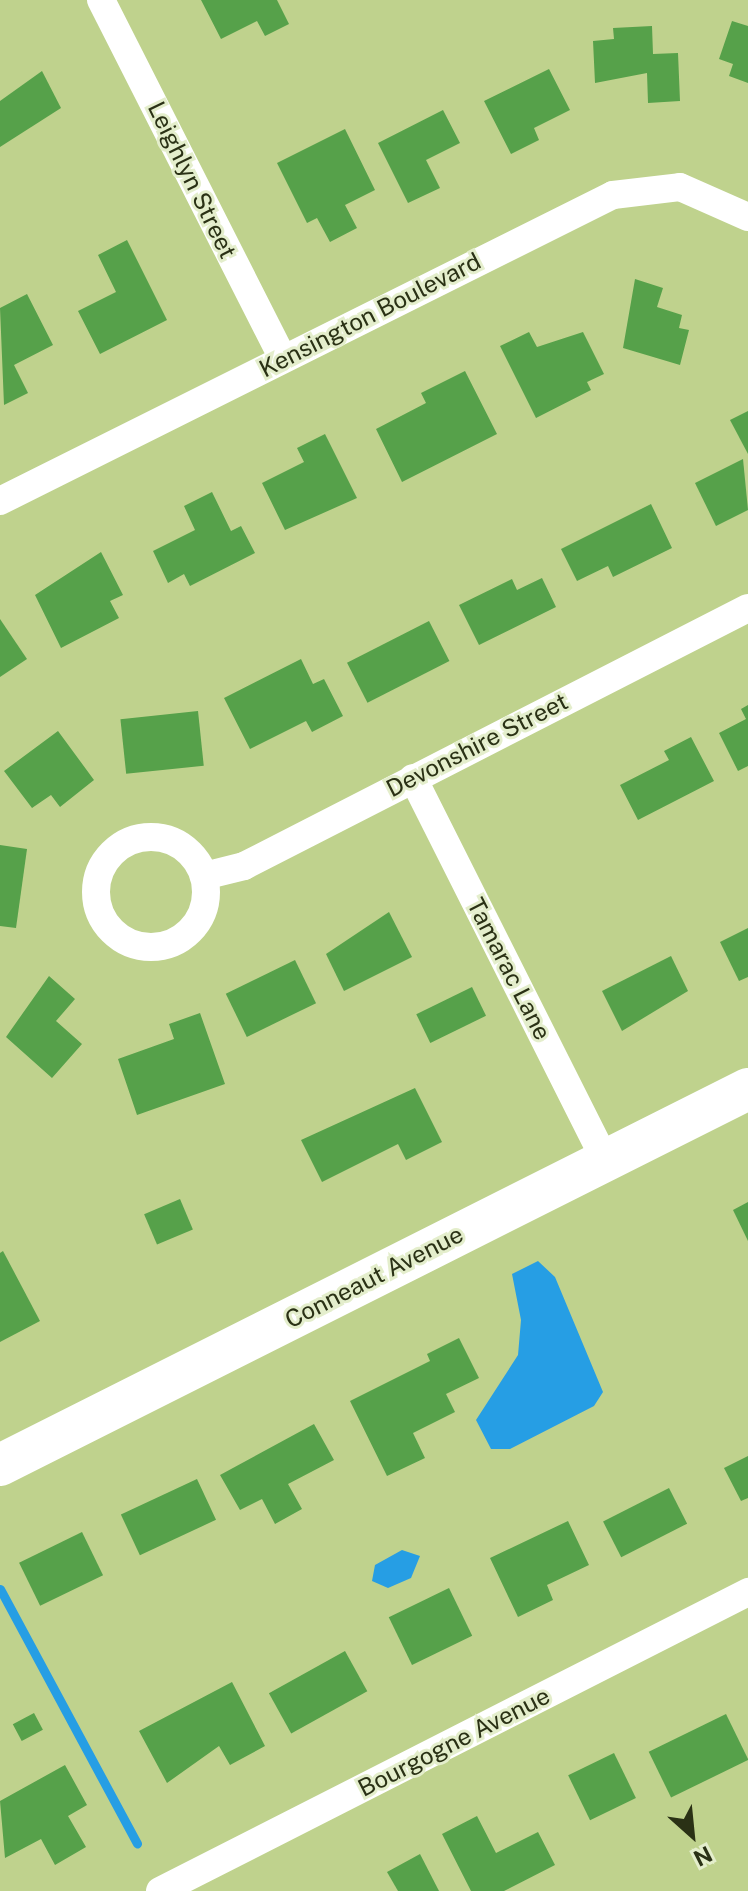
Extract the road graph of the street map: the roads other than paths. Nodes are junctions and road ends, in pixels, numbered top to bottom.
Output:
1 (101, 0) edge
2 (748, 217) edge
3 (283, 359) junction
4 (0, 501) edge
5 (748, 608) edge
6 (413, 778) junction
7 (204, 876) dead end
8 (748, 1089) edge
9 (605, 1160) junction
10 (0, 1465) edge
11 (748, 1592) edge
12 (160, 1891) edge

1 - 3 street, Leighlyn Street
2 - 3 street, Kensington Boulevard
3 - 4 street, Kensington Boulevard
5 - 6 street, Devonshire Street
6 - 7 street, Devonshire Street
6 - 9 street, Tamarac Lane
8 - 9 street, Conneaut Avenue
9 - 10 street, Conneaut Avenue
11 - 12 street, Bourgogne Avenue

